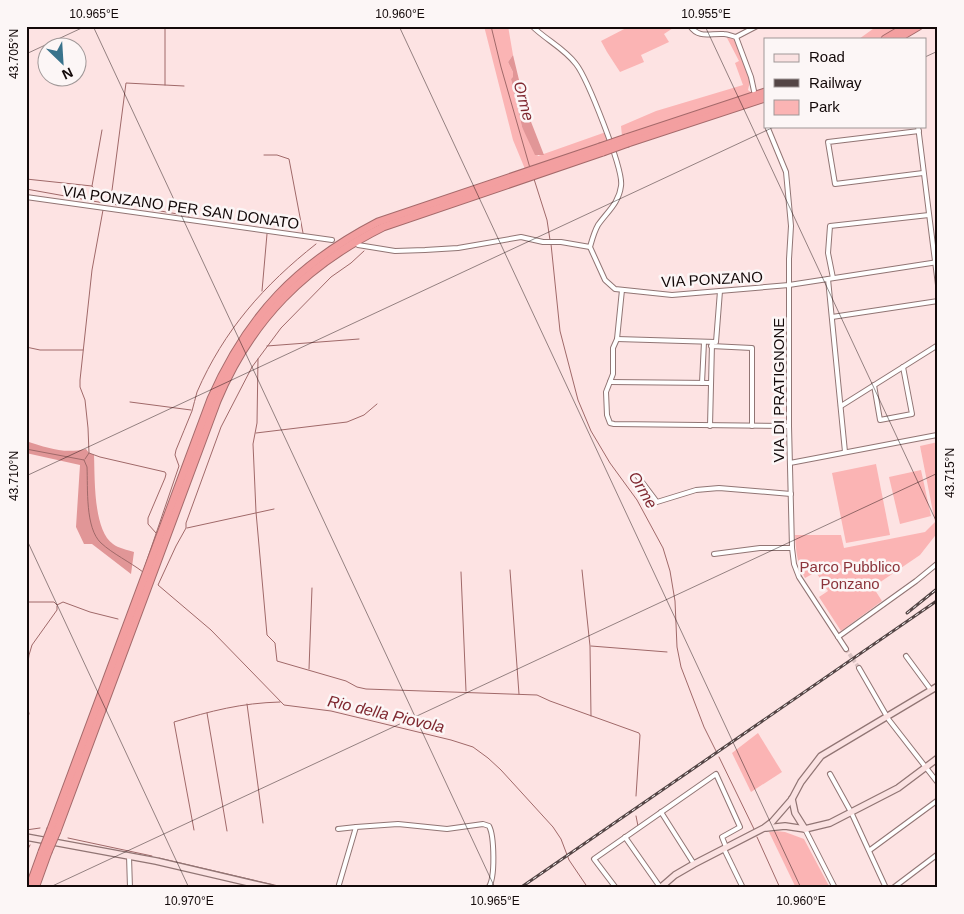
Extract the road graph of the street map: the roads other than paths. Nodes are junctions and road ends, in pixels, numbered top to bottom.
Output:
1 (532, 26) edge
2 (690, 26) edge
3 (757, 26) edge
4 (907, 26) edge
5 (919, 26) edge
6 (736, 36) junction
7 (887, 38) edge
8 (900, 38) edge
9 (754, 91) dead end
10 (764, 92) edge
11 (764, 98) edge
12 (768, 128) edge
13 (918, 129) edge
14 (627, 140) junction
15 (923, 173) junction
16 (26, 197) edge
17 (929, 215) junction
18 (332, 240) dead end
19 (358, 246) dead end
20 (590, 247) junction
21 (936, 262) edge
22 (830, 279) junction
23 (789, 285) junction
24 (938, 285) edge
25 (622, 290) junction
26 (720, 291) junction
27 (938, 301) edge
28 (832, 317) junction
29 (617, 339) junction
30 (704, 342) junction
31 (713, 343) junction
32 (938, 344) edge
33 (903, 367) junction
34 (610, 382) junction
35 (702, 383) junction
36 (710, 383) junction
37 (874, 386) junction
38 (840, 406) junction
39 (710, 426) junction
40 (752, 426) junction
41 (789, 426) junction
42 (938, 435) edge
43 (845, 452) junction
44 (790, 463) junction
45 (636, 474) dead end
46 (791, 494) junction
47 (792, 548) junction
48 (714, 554) dead end
49 (938, 563) edge
50 (838, 638) junction
51 (846, 649) tunnel mouth
52 (906, 656) dead end
53 (859, 668) tunnel mouth
54 (938, 686) edge
55 (932, 690) junction
56 (887, 717) junction
57 (938, 758) edge
58 (925, 767) junction
59 (830, 774) dead end
60 (938, 783) edge
61 (792, 799) junction
62 (938, 800) edge
63 (661, 812) junction
64 (851, 812) junction
65 (356, 827) junction
66 (764, 828) junction
67 (338, 829) dead end
68 (805, 829) junction
69 (625, 836) junction
70 (26, 837) edge
71 (725, 848) junction
72 (870, 850) junction
73 (45, 852) junction
74 (938, 854) edge
75 (129, 856) junction
76 (694, 864) junction
77 (29, 888) edge
78 (35, 888) edge
79 (130, 888) edge
80 (271, 888) edge
81 (338, 888) edge
82 (488, 888) edge
83 (616, 888) edge
84 (660, 888) edge
85 (742, 888) edge
86 (835, 888) edge
87 (886, 888) edge
88 (893, 888) edge

1 - 20 street
2 - 6 street
3 - 6 street
4 - 7 highway
5 - 8 highway
6 - 9 street
10 - 14 highway
11 - 14 highway
12 - 23 street, VIA DI PRATIGNONE
13 - 15 street
13 - 15 street
14 - 73 highway, bridge
15 - 17 street
16 - 18 street, VIA PONZANO PER SAN DONATO
17 - 21 street
17 - 22 street
19 - 20 street
20 - 25 street
21 - 22 street, VIA PONZANO
21 - 24 street
22 - 23 street, VIA PONZANO
22 - 28 street
23 - 26 street, VIA PONZANO
23 - 41 street, VIA DI PRATIGNONE
25 - 26 street, VIA PONZANO
25 - 29 street
26 - 31 street
27 - 28 street
28 - 38 street
29 - 30 street
29 - 34 street
30 - 31 street
30 - 35 street
31 - 36 street
31 - 40 street
32 - 33 street
33 - 37 street
33 - 37 street
34 - 35 street
34 - 39 street
35 - 36 street
36 - 39 street
37 - 38 street
38 - 43 street
39 - 40 street
40 - 41 street
41 - 44 street, VIA DI PRATIGNONE
42 - 43 street
43 - 44 street
44 - 46 street, VIA DI PRATIGNONE
45 - 46 street
46 - 47 street, VIA DI PRATIGNONE
47 - 48 street
47 - 50 street, VIA DI PRATIGNONE
49 - 50 street
50 - 51 street, VIA DI PRATIGNONE
52 - 55 street
53 - 56 street
54 - 55 main road
55 - 56 main road
56 - 58 street
56 - 61 main road
57 - 58 main road
58 - 60 street
58 - 64 main road
59 - 64 street
61 - 66 main road
61 - 68 main road
62 - 72 street
63 - 69 street
63 - 71 street
63 - 76 street
64 - 68 main road
64 - 72 street
65 - 67 street
65 - 81 street
65 - 82 street
66 - 68 main road
66 - 71 main road
68 - 86 street
69 - 83 street
69 - 84 street
70 - 75 main road
71 - 76 main road
71 - 85 street
72 - 87 street
73 - 77 highway
73 - 78 highway
74 - 88 street
75 - 79 street
75 - 80 main road
76 - 84 main road

